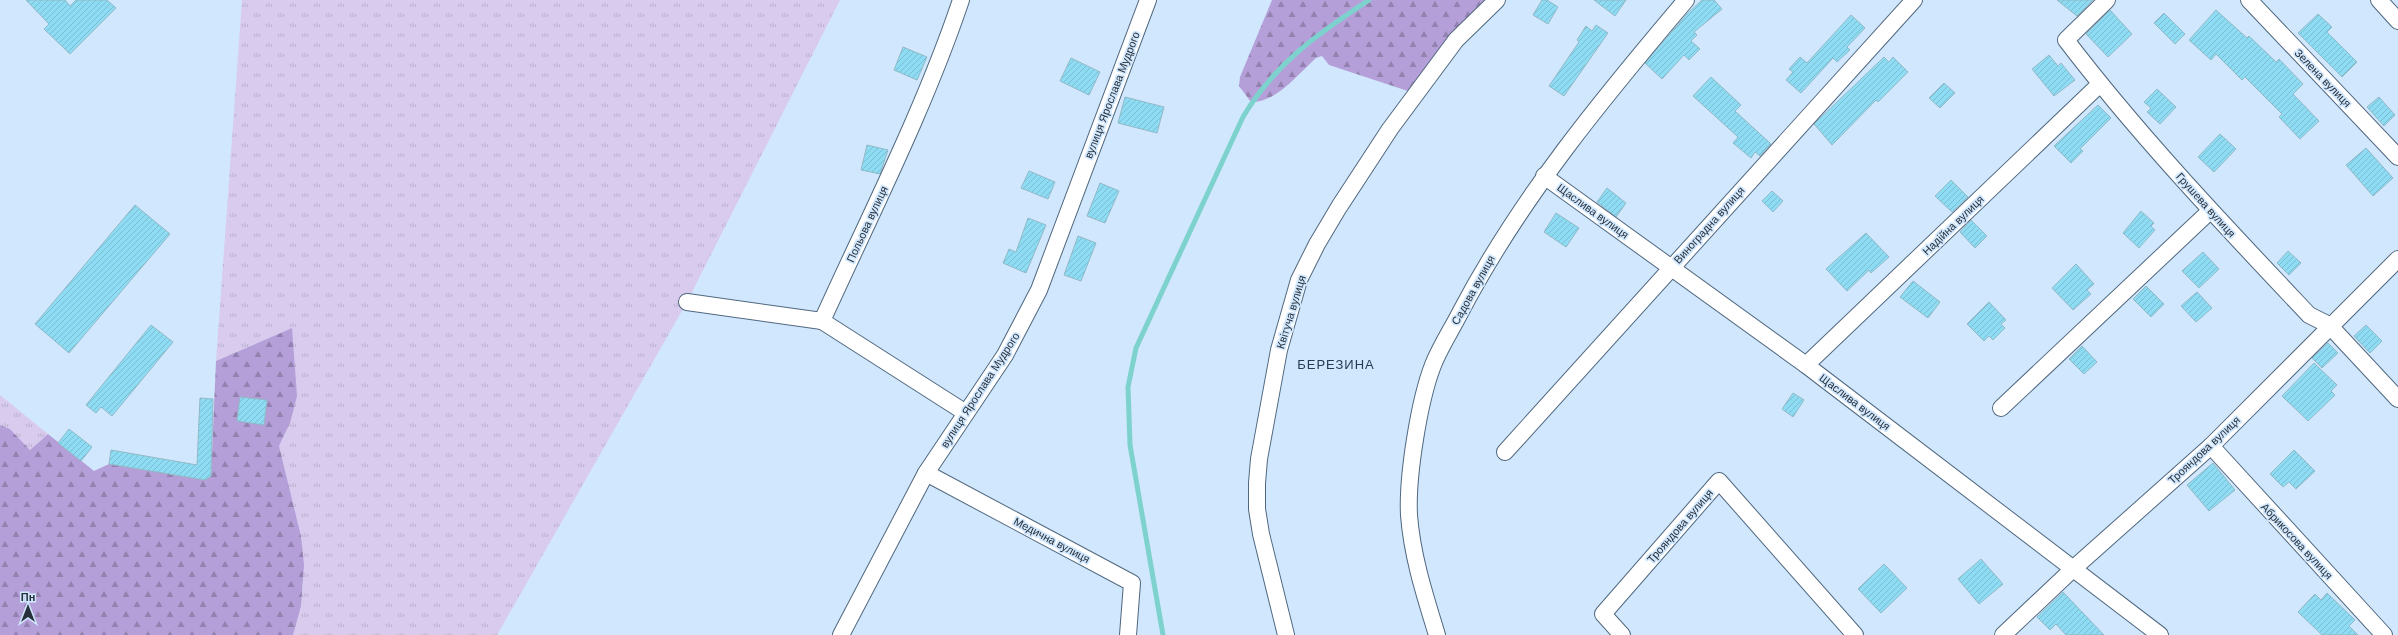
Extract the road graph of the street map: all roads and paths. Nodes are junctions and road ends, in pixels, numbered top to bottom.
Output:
1 (961, 0) edge
2 (1148, 0) edge
3 (1497, 0) edge
4 (1686, 0) edge
5 (1914, 0) edge
6 (2107, 0) edge
7 (2249, 0) edge
8 (2378, 0) edge
9 (2398, 21) edge
10 (2100, 84) junction
11 (2398, 157) edge
12 (1544, 176) junction
13 (2210, 211) junction
14 (2398, 259) edge
15 (1671, 267) junction
16 (687, 302) dead end
17 (822, 321) junction
18 (2329, 325) junction
19 (1806, 365) junction
20 (2398, 399) edge
21 (2002, 408) dead end
22 (966, 413) junction
23 (2211, 446) junction
24 (1505, 452) dead end
25 (926, 473) junction
26 (2074, 568) junction
27 (841, 635) edge
28 (1128, 635) edge
29 (1286, 635) edge
30 (1437, 635) edge
31 (1622, 635) edge
32 (1855, 635) edge
33 (2003, 635) edge
34 (2160, 635) edge
35 (2384, 635) edge

1 - 17 street, Польова вулиця
2 - 22 street, вулиця Ярослава Мудрого
3 - 29 street, Квітуча вулиця
4 - 12 street, Садова вулиця
5 - 15 street, Виноградна вулиця
6 - 10 street, Грушева вулиця
7 - 11 street, Зелена вулиця
8 - 9 street
10 - 13 street, Грушева вулиця
10 - 19 street, Надійна вулиця
12 - 15 street, Щаслива вулиця
12 - 30 street, Садова вулиця
13 - 18 street, Грушева вулиця
13 - 21 street
14 - 18 street, Трояндова вулиця
15 - 19 street, Щаслива вулиця
15 - 24 street, Виноградна вулиця
16 - 17 street
17 - 22 street
18 - 20 street, Грушева вулиця
18 - 23 street, Трояндова вулиця
19 - 26 street, Щаслива вулиця
22 - 25 street, вулиця Ярослава Мудрого
23 - 26 street, Трояндова вулиця
23 - 35 street, Абрикосова вулиця
25 - 27 street, вулиця Ярослава Мудрого
25 - 28 street, Медична вулиця
26 - 33 street, Трояндова вулиця
26 - 34 street, Щаслива вулиця
31 - 32 street, Трояндова вулиця

